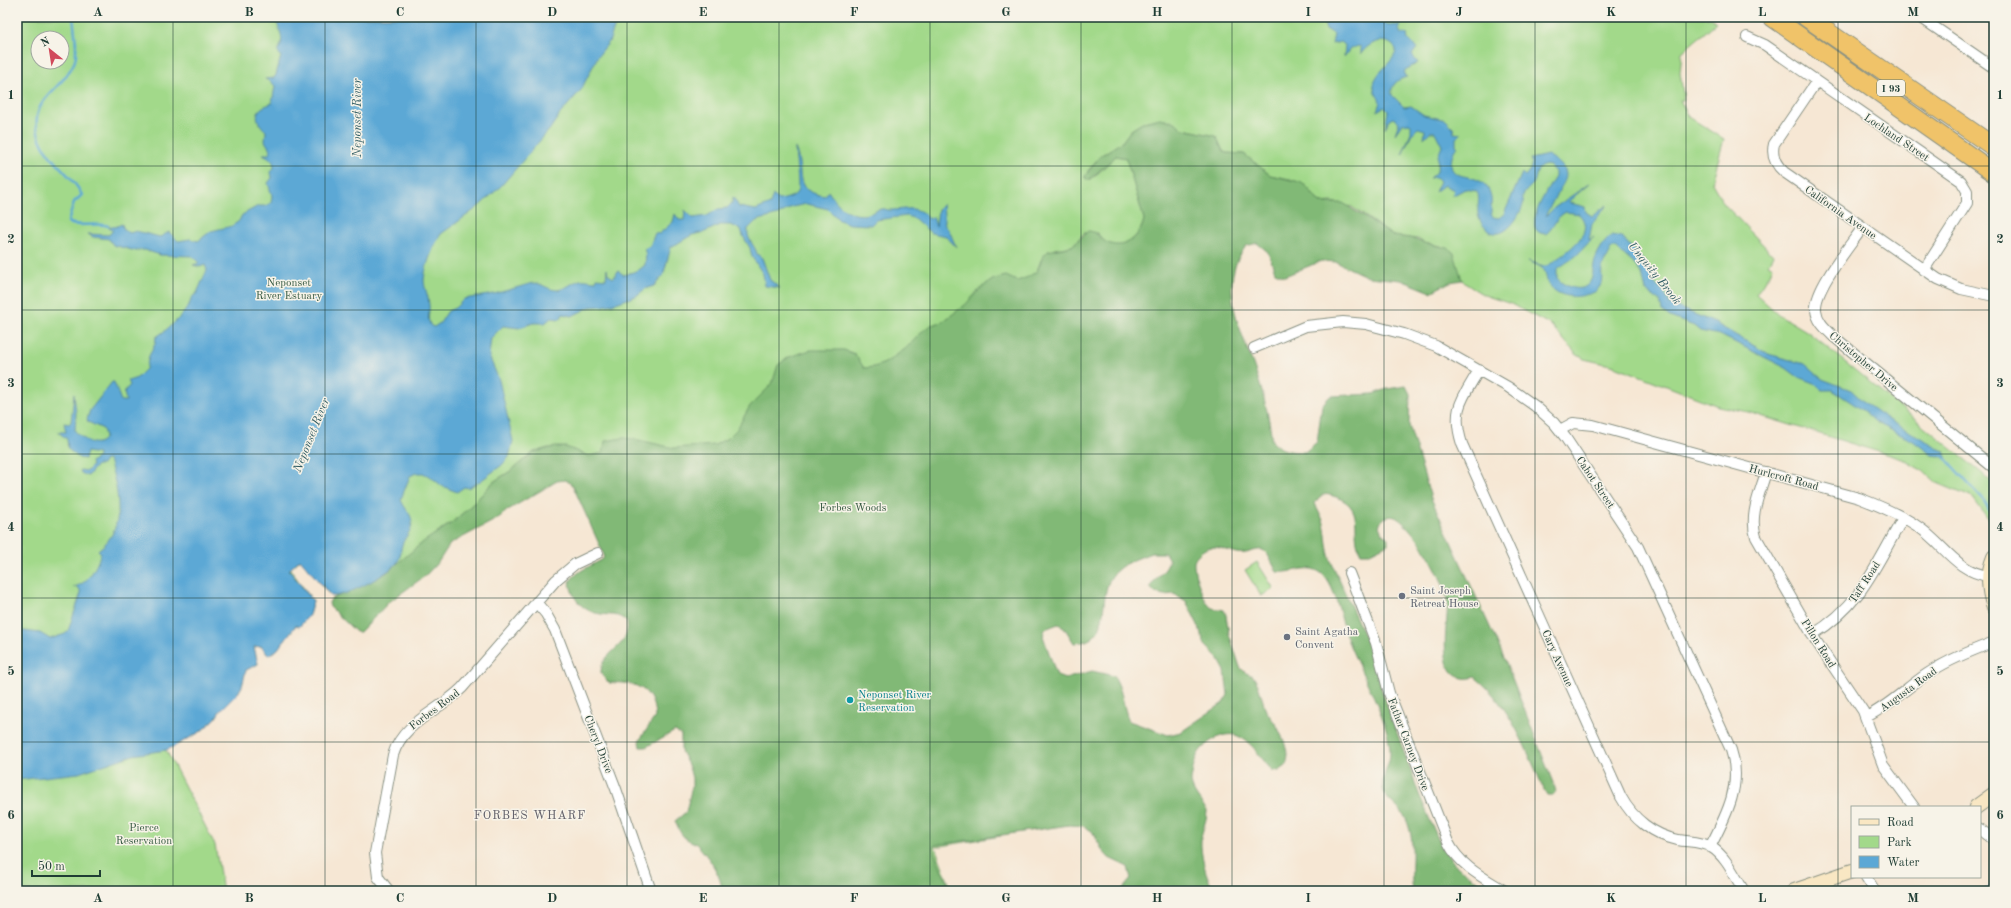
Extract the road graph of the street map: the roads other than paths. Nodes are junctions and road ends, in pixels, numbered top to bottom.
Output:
1 (1772, 17) edge
2 (1789, 17) edge
3 (1806, 17) edge
4 (1820, 17) edge
5 (1920, 17) edge
6 (1747, 37) dead end
7 (1994, 68) edge
8 (1816, 82) junction
9 (1994, 137) edge
10 (1951, 143) junction
11 (1994, 146) edge
12 (1994, 159) edge
13 (1994, 173) edge
14 (1994, 186) edge
15 (1863, 227) junction
16 (1924, 270) junction
17 (1994, 296) edge
18 (1254, 348) dead end
19 (1479, 370) junction
20 (1560, 430) junction
21 (1994, 468) edge
22 (1766, 472) junction
23 (1903, 518) junction
24 (598, 553) dead end
25 (1994, 557) edge
26 (1349, 573) dead end
27 (1989, 576) junction
28 (536, 602) junction
29 (1994, 607) edge
30 (1812, 635) junction
31 (1994, 642) edge
32 (1866, 717) junction
33 (1994, 794) edge
34 (1913, 806) edge
35 (1977, 806) edge
36 (1981, 830) edge
37 (1994, 840) edge
38 (1710, 847) junction
39 (1851, 871) edge
40 (1867, 878) edge
41 (388, 891) edge
42 (651, 891) edge
43 (1505, 891) edge
44 (1744, 891) edge
45 (1794, 891) edge
46 (1875, 891) edge

1 - 10 highway, I 93
2 - 12 highway, I 93
3 - 11 highway, I 93
4 - 9 highway, I 93
5 - 7 street
6 - 8 street, Lochland Street
8 - 15 street, California Avenue
8 - 16 street, Lochland Street
10 - 13 highway, I 93
10 - 14 highway
15 - 16 street, California Avenue
15 - 21 street, Christopher Drive
16 - 17 street, California Avenue
18 - 19 street, Cabot Street
19 - 20 street, Cabot Street
19 - 38 street, Cary Avenue
20 - 22 street, Hurlcroft Road
20 - 38 street, Cabot Street
22 - 23 street, Hurlcroft Road
22 - 30 street, Pillon Road
23 - 27 street, Hurlcroft Road
23 - 30 street, Taff Road
24 - 28 street, Forbes Road
25 - 27 main road
26 - 43 street, Father Carney Drive
27 - 29 main road
28 - 41 street, Forbes Road
28 - 42 street, Cheryl Drive
30 - 32 street, Pillon Road
31 - 32 street, Augusta Road
32 - 34 street, Pillon Road
33 - 35 main road
36 - 37 street
38 - 44 street, Cary Avenue
39 - 45 main road
40 - 46 street

